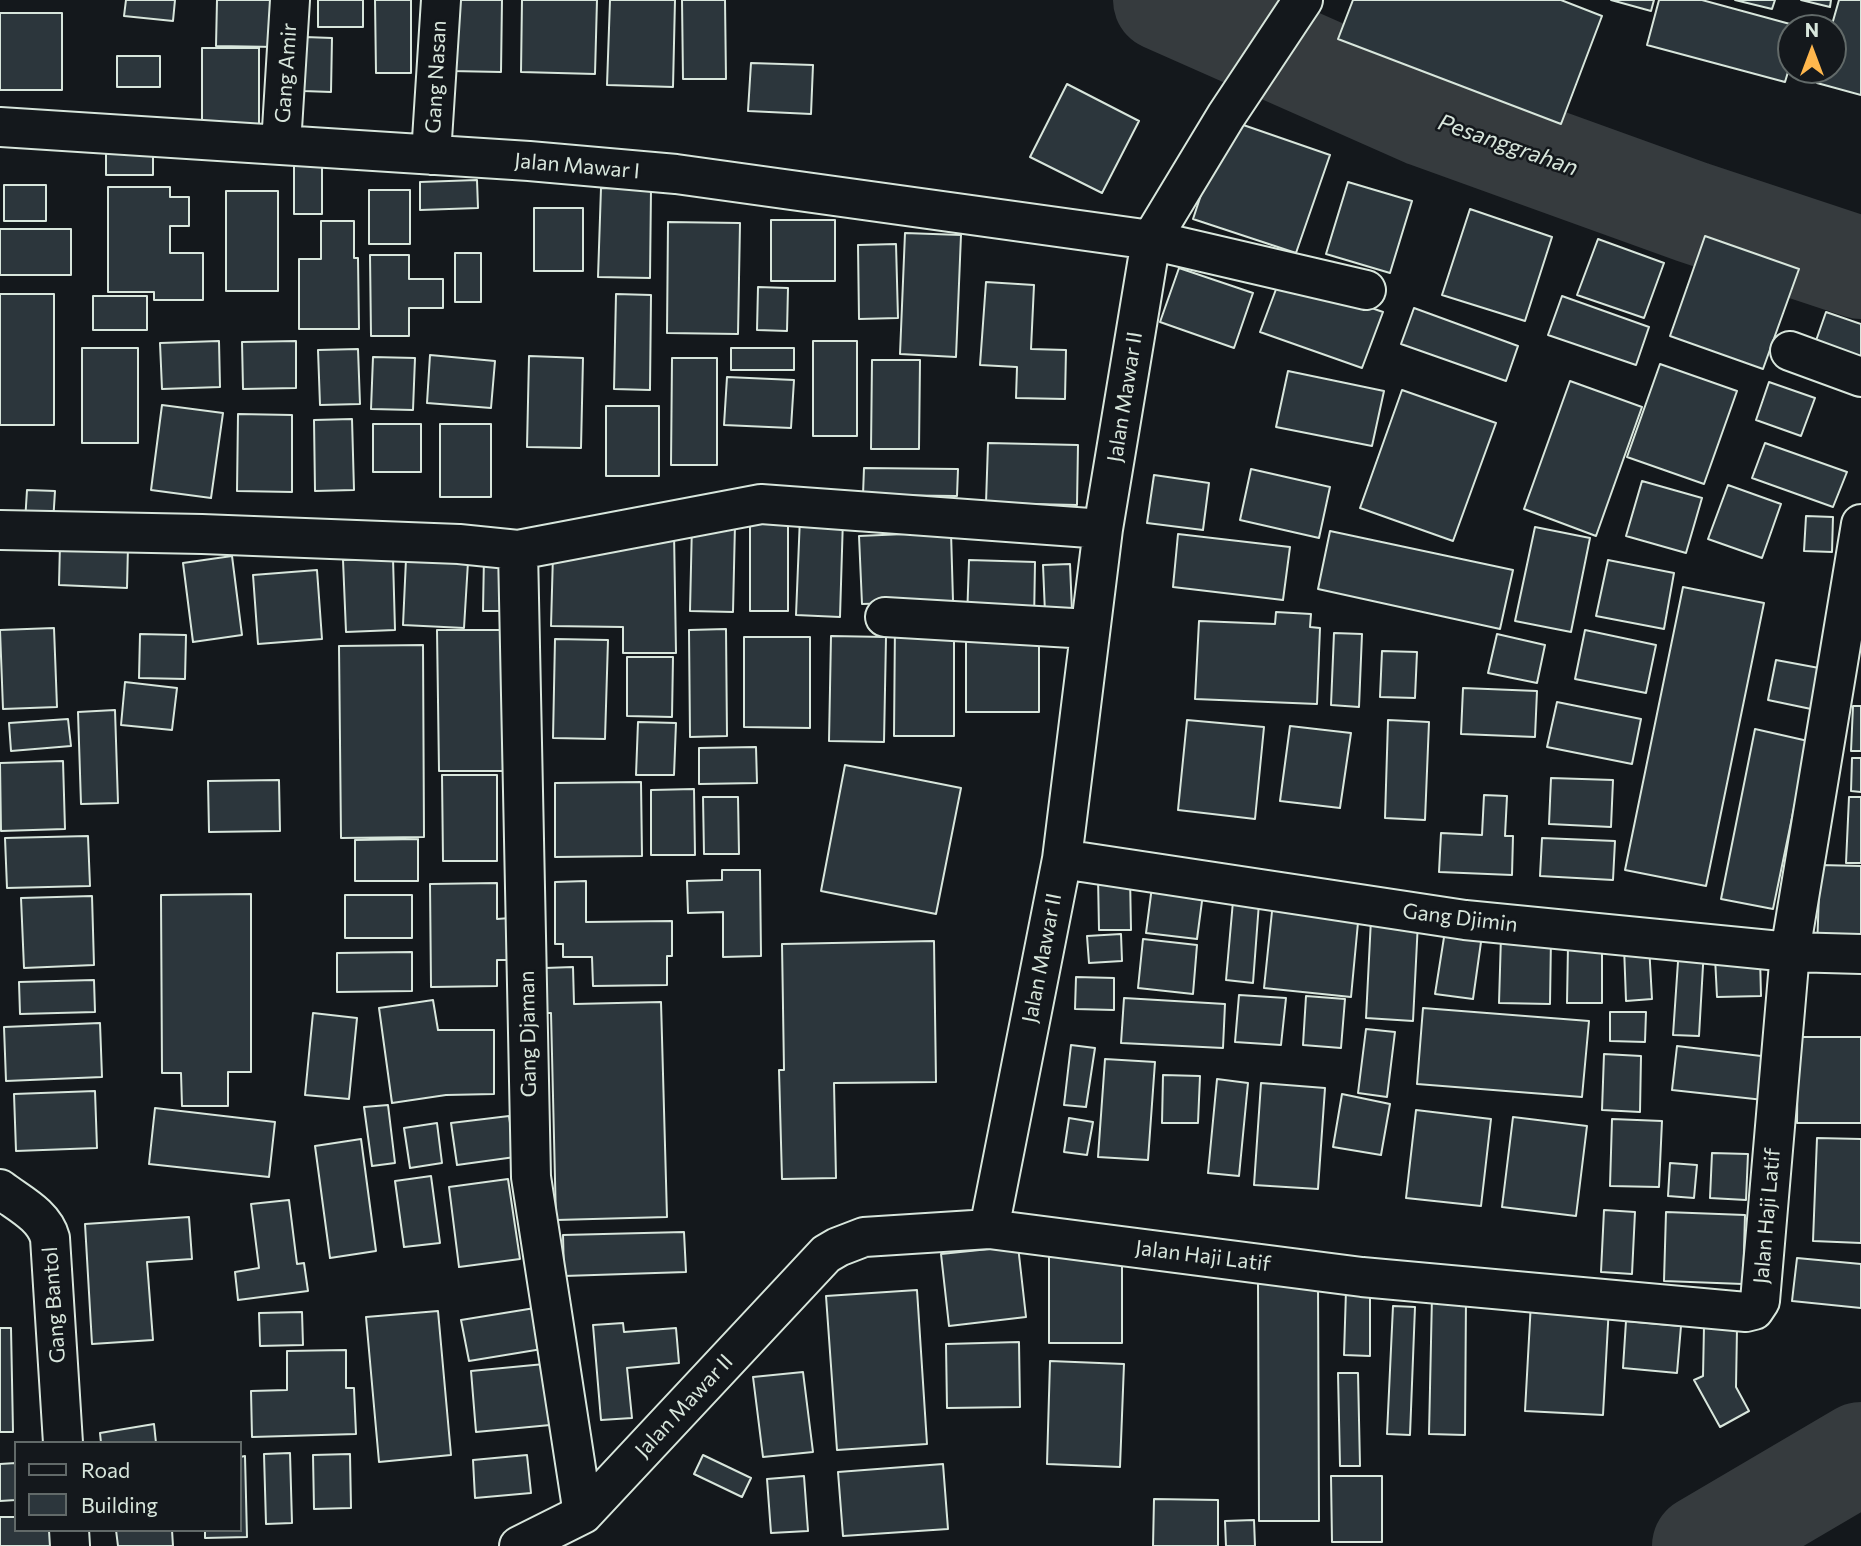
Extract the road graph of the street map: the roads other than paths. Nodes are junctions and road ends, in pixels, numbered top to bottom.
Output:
1 (290, 0) edge
2 (441, 0) edge
3 (1298, 7) edge
4 (0, 127) edge
5 (281, 145) junction
6 (431, 155) junction
7 (1151, 240) junction
8 (1366, 290) dead end
9 (1790, 351) dead end
10 (1861, 377) edge
11 (1103, 529) junction
12 (0, 530) edge
13 (1860, 538) edge
14 (518, 550) junction
15 (885, 617) dead end
16 (1089, 629) junction
17 (1062, 859) junction
18 (1790, 952) junction
19 (1861, 954) edge
20 (8, 1204) edge
21 (989, 1229) junction
22 (64, 1441) edge
23 (583, 1514) junction
24 (520, 1546) edge

1 - 5 street, Gang Amir
2 - 6 street, Gang Nasan
3 - 7 street, Jalan Mawar II
4 - 5 street, Jalan Mawar I
5 - 6 street, Jalan Mawar I
6 - 7 street, Jalan Mawar I
7 - 8 street, Jalan Mawar I
7 - 11 street, Jalan Mawar II
9 - 10 street
11 - 14 street
11 - 16 street, Jalan Mawar II
12 - 14 street
13 - 18 street, Jalan Haji Latif
14 - 23 street, Gang Djaman
15 - 16 street
16 - 17 street, Jalan Mawar II
17 - 18 street, Gang Djimin
17 - 21 street, Jalan Mawar II
18 - 19 street, Gang Djimin
18 - 21 street, Jalan Haji Latif
20 - 22 street, Gang Bantol
21 - 23 street, Jalan Mawar II
23 - 24 street, Jalan Mawar II

